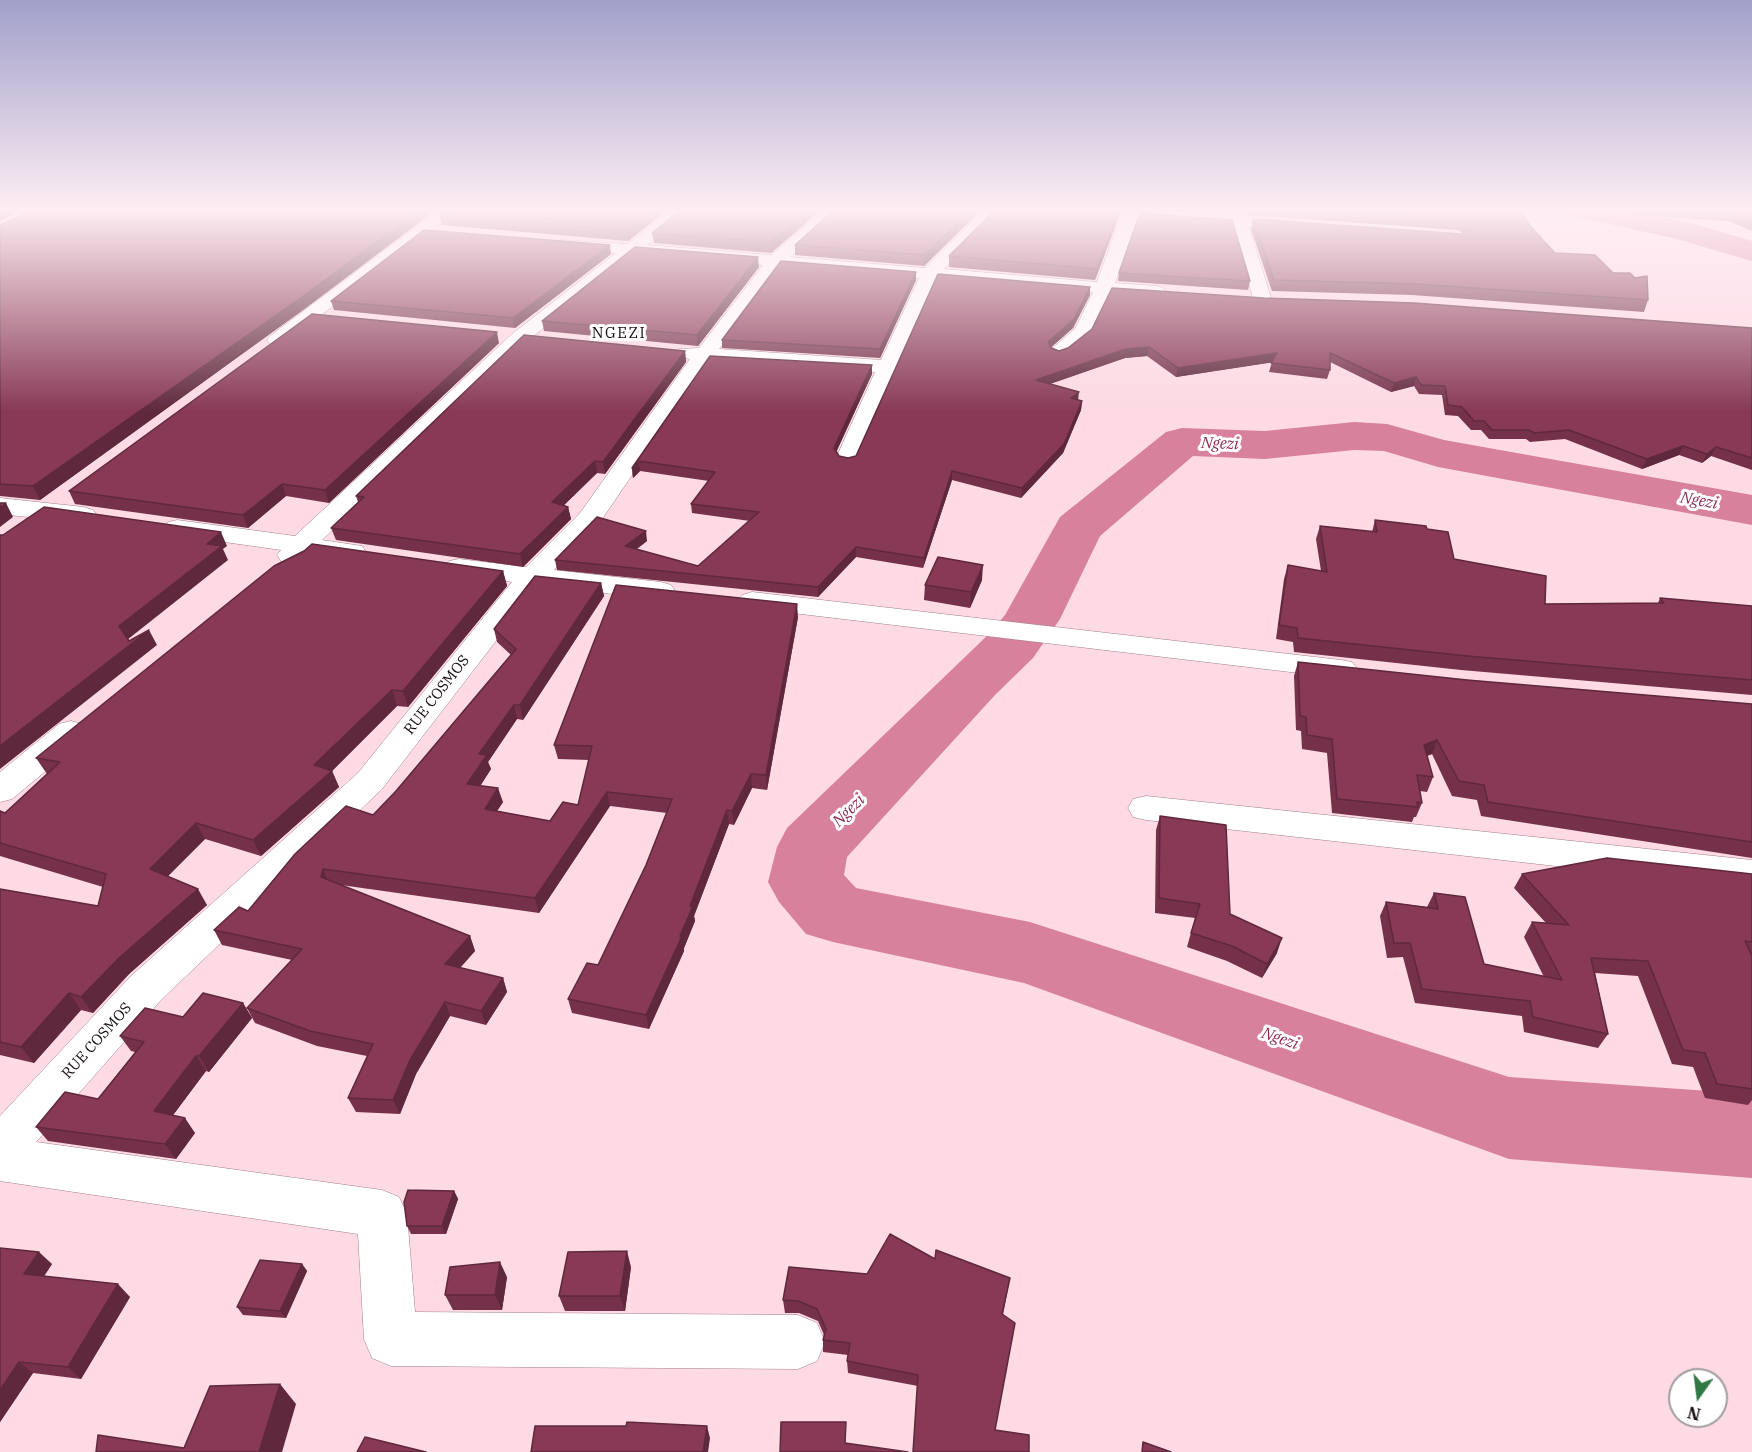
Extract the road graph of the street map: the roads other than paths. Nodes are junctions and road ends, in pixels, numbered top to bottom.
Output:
1 (362, 277) edge
2 (597, 277) edge
3 (763, 277) edge
4 (928, 277) edge
5 (974, 277) edge
6 (1108, 277) edge
7 (1256, 277) edge
8 (1104, 288) junction
9 (1172, 292) edge
10 (1239, 297) edge
11 (1262, 298) junction
12 (1285, 299) edge
13 (311, 316) junction
14 (334, 318) edge
15 (263, 351) edge
16 (1059, 351) edge
17 (669, 352) edge
18 (704, 355) junction
19 (887, 367) junction
20 (848, 458) edge
21 (70, 492) edge
22 (0, 506) edge
23 (46, 510) junction
24 (105, 518) edge
25 (151, 524) edge
26 (19, 529) edge
27 (303, 545) junction
28 (382, 556) edge
29 (439, 565) edge
30 (275, 568) edge
31 (530, 578) junction
32 (682, 593) edge
33 (729, 598) edge
34 (1367, 672) edge
35 (92, 716) edge
36 (0, 790) edge
37 (1146, 808) dead end
38 (1752, 874) edge
39 (0, 1149) edge
40 (0, 1160) edge
41 (798, 1342) dead end

1 - 13 street
2 - 27 street
3 - 18 street, RUE COSMOS
4 - 19 street
5 - 8 street
6 - 8 street
7 - 11 street
8 - 9 street
8 - 16 street
10 - 11 street
11 - 12 street
13 - 14 street
13 - 15 street
17 - 18 street
18 - 19 street
18 - 31 street, RUE COSMOS
19 - 20 street
21 - 23 street
22 - 23 street
23 - 24 street
23 - 26 street
25 - 27 street
27 - 28 street
27 - 30 street
29 - 31 street
31 - 32 street
31 - 39 street, RUE COSMOS
33 - 34 street
35 - 36 street
37 - 38 street
40 - 41 street

